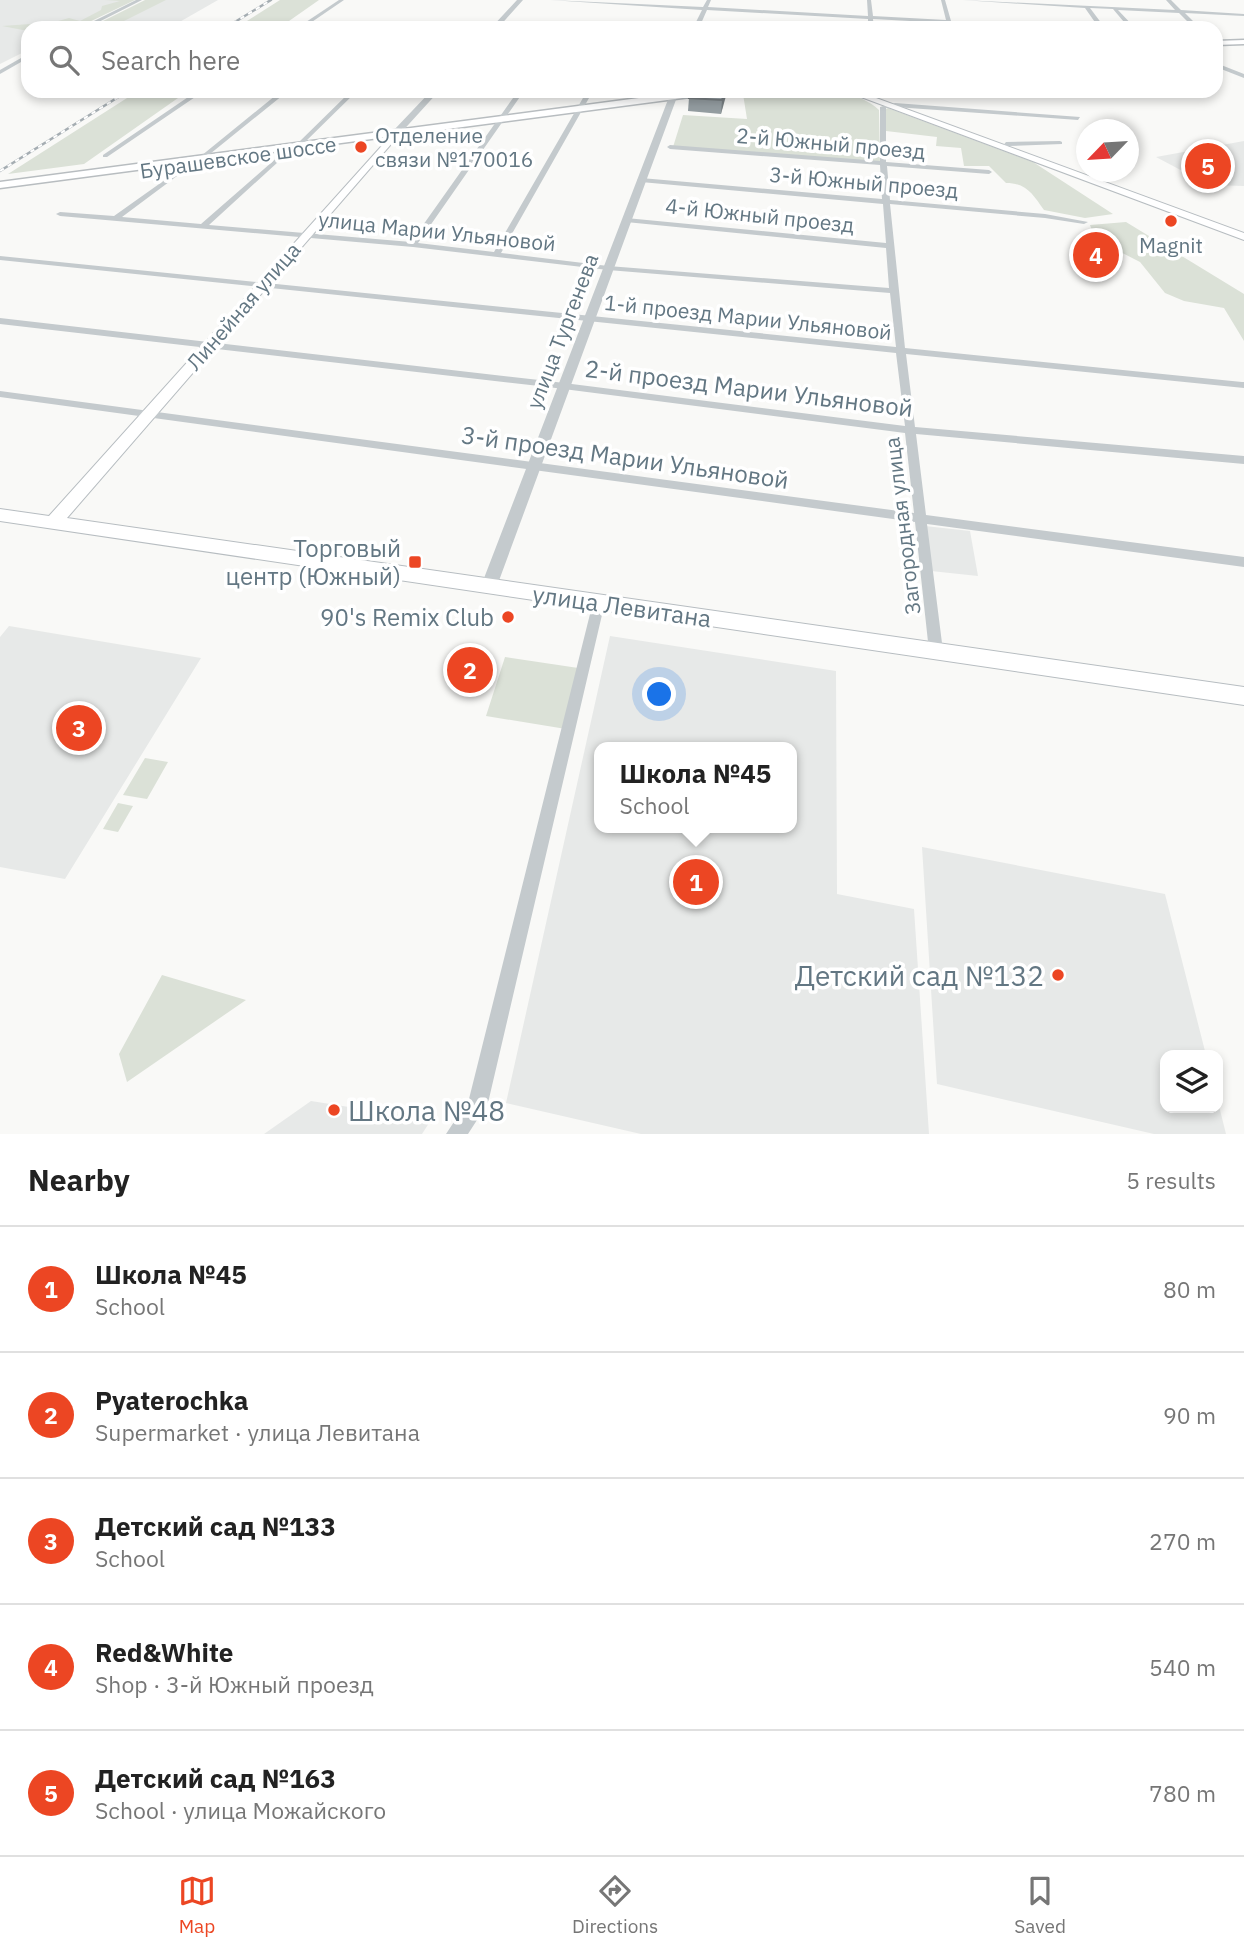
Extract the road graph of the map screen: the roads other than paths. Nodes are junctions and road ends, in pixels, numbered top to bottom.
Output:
1 (140, 0) edge
2 (341, 0) edge
3 (520, 0) edge
4 (552, 0) edge
5 (709, 0) edge
6 (869, 0) edge
7 (943, 0) edge
8 (964, 0) edge
9 (1168, 0) edge
10 (1019, 1) edge
11 (1086, 6) junction
12 (1114, 8) junction
13 (705, 9) junction
14 (1179, 11) junction
15 (1244, 15) edge
16 (870, 18) junction
17 (97, 21) edge
18 (310, 21) edge
19 (500, 21) edge
20 (699, 21) edge
21 (870, 21) edge
22 (904, 21) edge
23 (949, 21) edge
24 (1028, 21) edge
25 (1097, 21) edge
26 (1126, 21) edge
27 (1190, 21) edge
28 (1244, 42) edge
29 (1223, 43) edge
30 (21, 60) edge
31 (1223, 68) edge
32 (0, 72) edge
33 (1244, 76) edge
34 (191, 98) edge
35 (276, 98) edge
36 (347, 98) edge
37 (428, 98) edge
38 (516, 98) edge
39 (586, 98) edge
40 (648, 98) edge
41 (672, 98) edge
42 (867, 98) edge
43 (885, 105) junction
44 (580, 109) junction
45 (1079, 118) dead end
46 (499, 120) junction
47 (396, 133) junction
48 (1060, 143) dead end
49 (300, 144) junction
50 (1005, 146) junction
51 (670, 147) dead end
52 (288, 150) junction
53 (105, 156) dead end
54 (203, 157) junction
55 (883, 164) junction
56 (183, 169) dead end
57 (121, 170) junction
58 (989, 172) dead end
59 (641, 180) junction
60 (0, 187) edge
61 (887, 202) junction
62 (60, 214) dead end
63 (115, 219) junction
64 (626, 220) junction
65 (1084, 222) dead end
66 (202, 227) junction
67 (306, 235) junction
68 (1244, 237) edge
69 (413, 245) junction
70 (891, 246) junction
71 (497, 253) junction
72 (0, 258) edge
73 (608, 268) junction
74 (262, 285) junction
75 (894, 291) junction
76 (589, 319) junction
77 (0, 321) edge
78 (210, 344) junction
79 (901, 352) junction
80 (1242, 385) dead end
81 (564, 386) junction
82 (0, 394) edge
83 (149, 414) junction
84 (911, 430) junction
85 (1244, 460) edge
86 (534, 466) junction
87 (0, 515) edge
88 (920, 518) junction
89 (53, 523) junction
90 (1244, 562) edge
91 (489, 586) junction
92 (599, 602) junction
93 (936, 651) junction
94 (1244, 696) edge
95 (456, 1134) edge

1 - 17 street
2 - 18 street
3 - 19 street
4 - 13 street
5 - 13 street
6 - 16 street
7 - 23 street
8 - 10 street
9 - 14 street
10 - 11 street
10 - 24 street
11 - 12 street
11 - 25 street
12 - 14 street
12 - 26 street
13 - 16 street
13 - 20 street
14 - 15 street
14 - 27 street
16 - 21 street
16 - 22 street
28 - 29 main road
30 - 32 street
31 - 33 street
34 - 53 street
35 - 54 street
36 - 49 street
37 - 47 street, Линейная улица
38 - 46 street
39 - 44 street
40 - 44 main road, Бурашевское шоссе
41 - 59 street, улица Тургенева
42 - 43 main road
43 - 45 street
43 - 50 main road
43 - 55 street, Загородная улица
44 - 46 main road, Бурашевское шоссе
44 - 71 street
46 - 47 main road, Бурашевское шоссе
46 - 69 street
47 - 49 main road, Бурашевское шоссе
47 - 52 main road, Бурашевское шоссе
47 - 67 main road, Линейная улица
48 - 50 street
49 - 54 main road, Бурашевское шоссе
50 - 68 main road
51 - 55 street, 2-й Южный проезд
52 - 57 main road, Бурашевское шоссе
52 - 66 street
54 - 57 main road, Бурашевское шоссе
55 - 58 street, 2-й Южный проезд
55 - 61 street, Загородная улица
56 - 63 street
57 - 60 main road
59 - 61 street, 3-й Южный проезд
59 - 64 street, улица Тургенева
61 - 65 street, 3-й Южный проезд
61 - 70 street, Загородная улица
62 - 63 street, улица Марии Ульяновой
63 - 66 street, улица Марии Ульяновой
64 - 70 street, 4-й Южный проезд
64 - 73 street, улица Тургенева
66 - 67 street, улица Марии Ульяновой
67 - 69 street, улица Марии Ульяновой
67 - 74 main road, Линейная улица
69 - 71 street, улица Марии Ульяновой
70 - 75 street, Загородная улица
71 - 73 street, улица Марии Ульяновой
72 - 74 street, 1-й проезд Марии Ульяновой
73 - 75 street, улица Марии Ульяновой
73 - 76 street, улица Тургенева
74 - 76 street, 1-й проезд Марии Ульяновой
74 - 78 main road, Линейная улица
75 - 79 street, Загородная улица
76 - 79 street, 1-й проезд Марии Ульяновой
76 - 81 street, улица Тургенева
77 - 78 street, 2-й проезд Марии Ульяновой
78 - 81 street, 2-й проезд Марии Ульяновой
78 - 83 main road, Линейная улица
79 - 80 street, 1-й проезд Марии Ульяновой
79 - 84 street, Загородная улица
81 - 84 street, 2-й проезд Марии Ульяновой
81 - 86 street, улица Тургенева
82 - 83 street, 3-й проезд Марии Ульяновой
83 - 86 street, 3-й проезд Марии Ульяновой
83 - 89 main road, Линейная улица
84 - 85 street, 2-й проезд Марии Ульяновой
84 - 88 street, Загородная улица
86 - 88 street, 3-й проезд Марии Ульяновой
86 - 91 street, улица Тургенева
87 - 89 main road, улица Левитана
88 - 90 street, 3-й проезд Марии Ульяновой
88 - 93 street, Загородная улица
89 - 91 main road, улица Левитана
91 - 92 main road, улица Левитана
92 - 93 main road, улица Левитана
92 - 95 street
93 - 94 main road, улица Левитана

